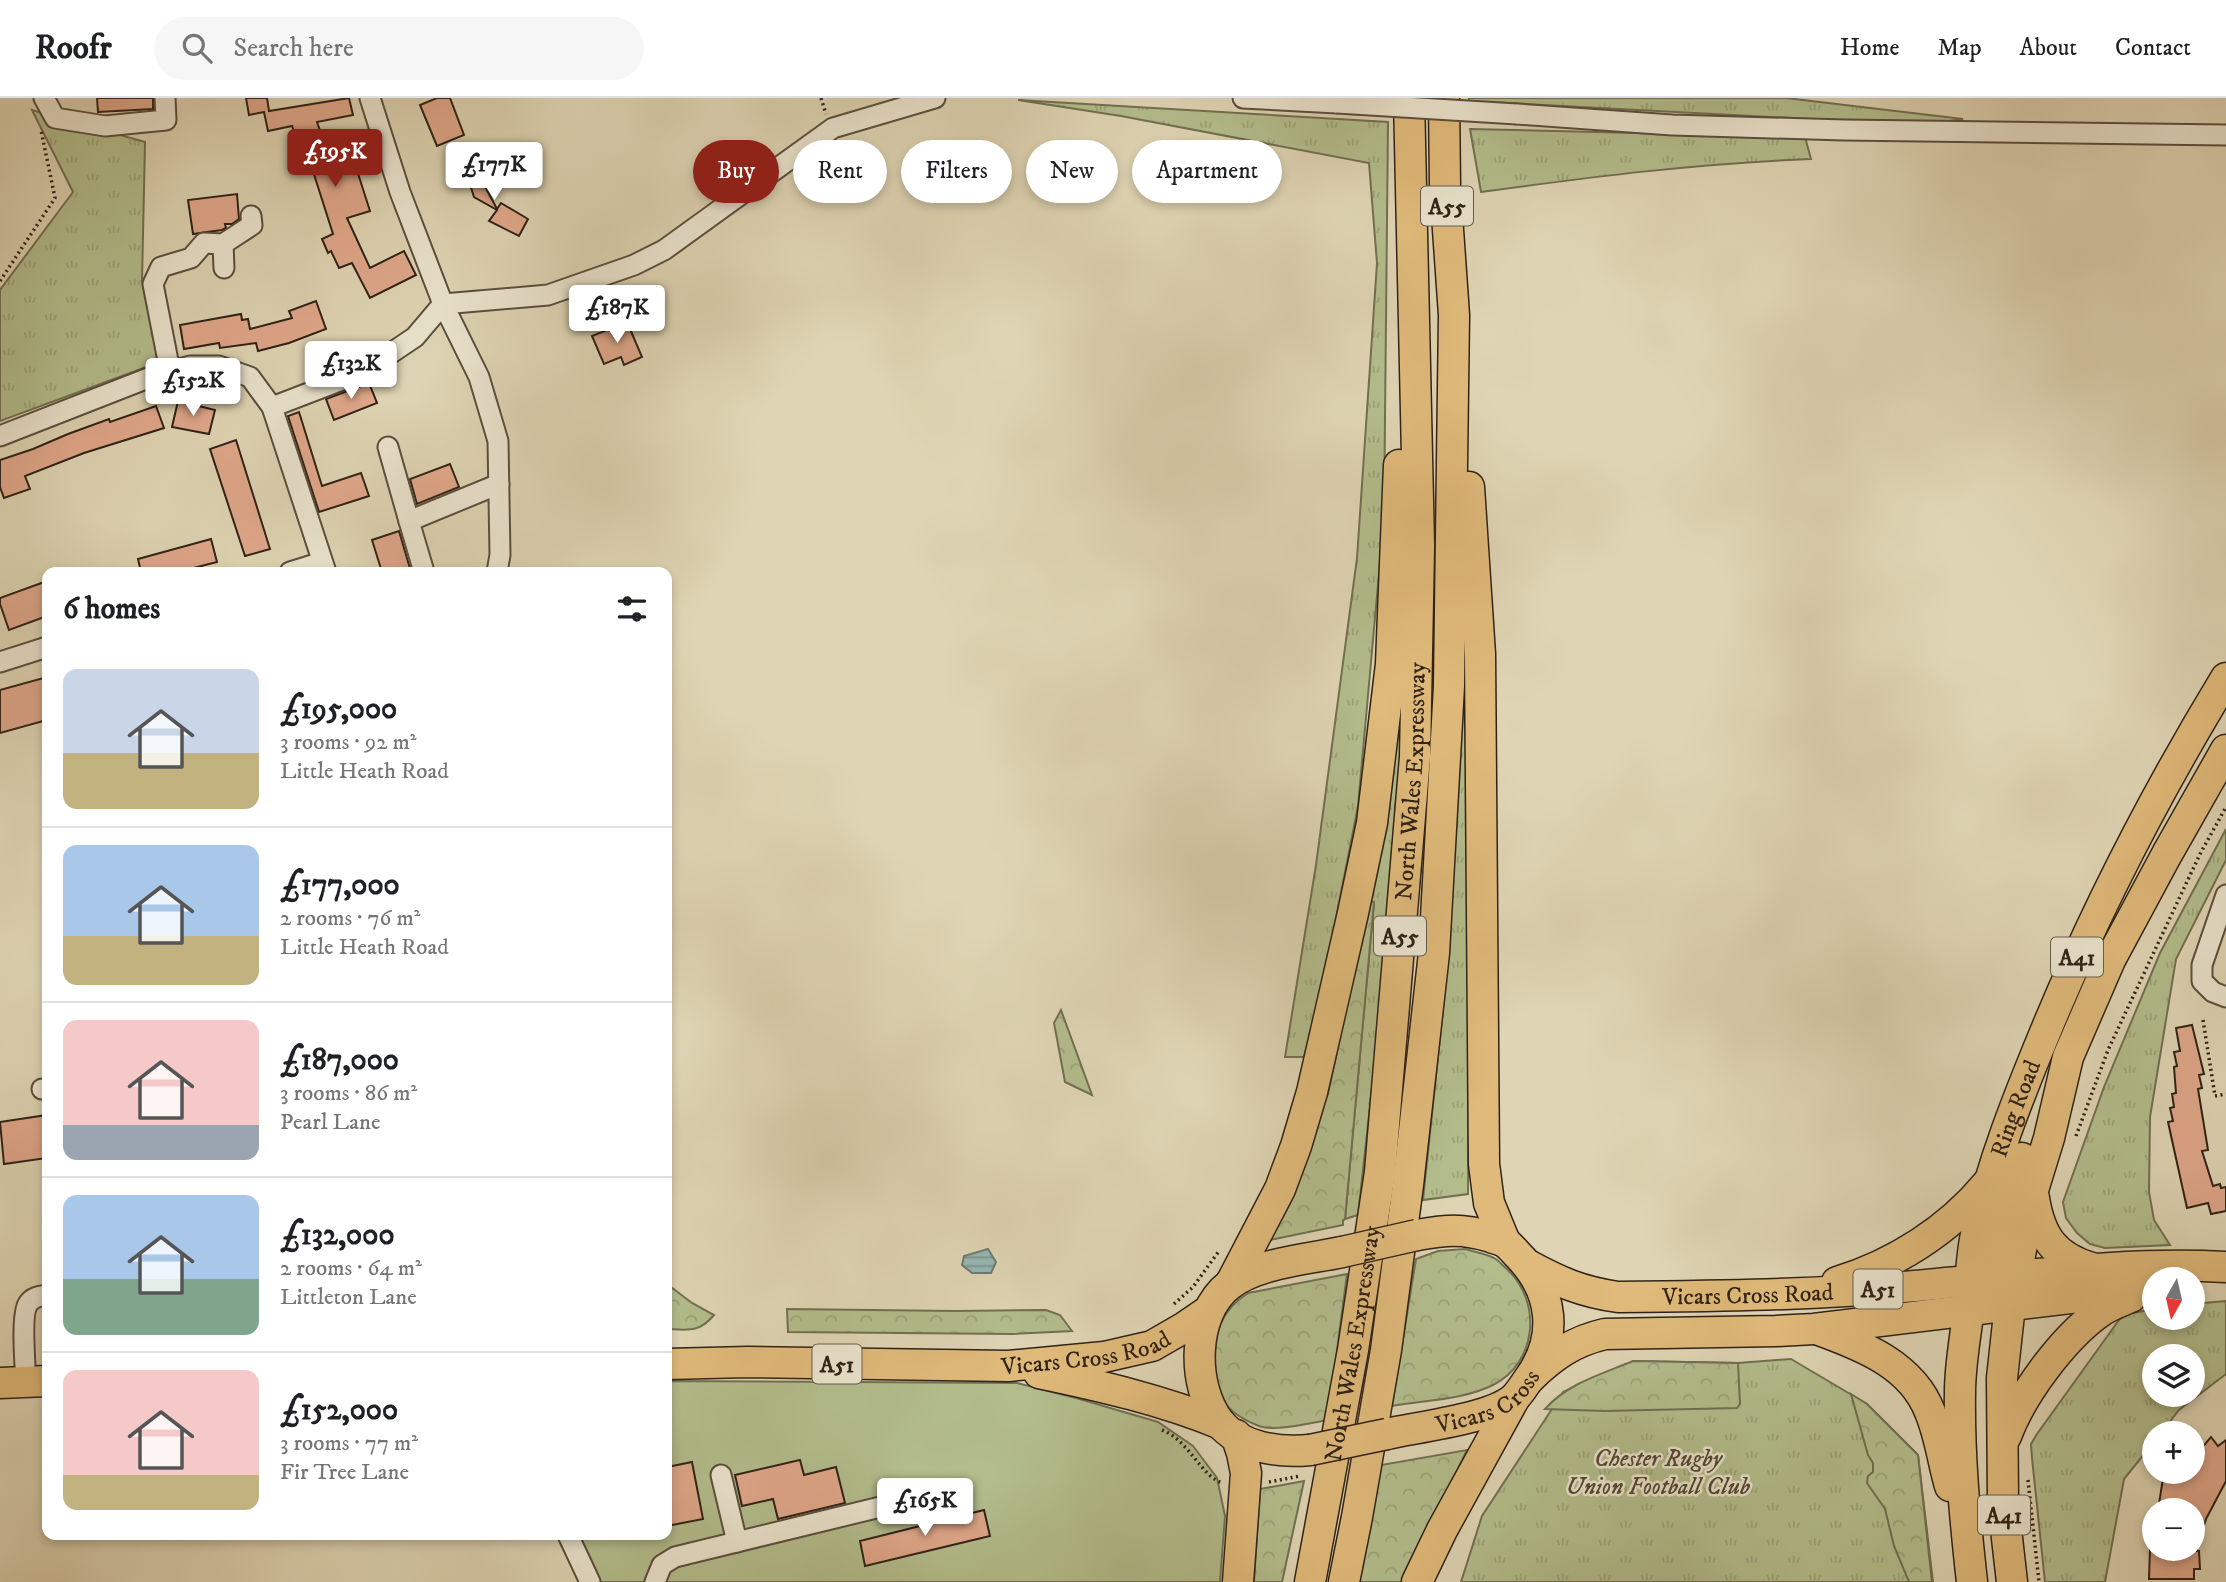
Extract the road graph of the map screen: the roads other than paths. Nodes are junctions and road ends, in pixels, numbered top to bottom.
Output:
1 (44, 98) edge
2 (166, 98) edge
3 (370, 98) edge
4 (935, 98) edge
5 (1242, 98) edge
6 (1409, 98) edge
7 (1444, 98) edge
8 (2226, 135) edge
9 (251, 216) dead end
10 (223, 244) junction
11 (224, 268) dead end
12 (1414, 283) junction
13 (443, 304) junction
14 (1454, 315) junction
15 (170, 371) junction
16 (272, 407) junction
17 (0, 436) edge
18 (388, 447) dead end
19 (499, 484) junction
20 (409, 521) junction
21 (324, 567) edge
22 (423, 567) edge
23 (498, 567) edge
24 (42, 649) edge
25 (0, 662) edge
26 (2226, 678) edge
27 (2226, 750) edge
28 (2226, 895) edge
29 (2226, 998) edge
30 (2068, 1057) junction
31 (1990, 1180) junction
32 (2033, 1191) junction
33 (1505, 1242) junction
34 (1528, 1265) junction
35 (2226, 1267) edge
36 (2092, 1268) junction
37 (2226, 1277) edge
38 (2205, 1281) edge
39 (1231, 1283) junction
40 (2142, 1288) edge
41 (2142, 1292) edge
42 (1990, 1293) junction
43 (1786, 1295) junction
44 (42, 1296) edge
45 (1207, 1311) junction
46 (1814, 1329) junction
47 (672, 1364) edge
48 (1008, 1366) junction
49 (24, 1382) edge
50 (1522, 1389) junction
51 (1228, 1429) junction
52 (2001, 1448) junction
53 (721, 1475) dead end
54 (942, 1492) dead end
55 (570, 1540) edge
56 (737, 1542) junction
57 (1971, 1568) edge
58 (590, 1582) edge
59 (655, 1582) edge
60 (1238, 1582) edge
61 (1310, 1582) edge
62 (1344, 1582) edge
63 (1417, 1582) edge
64 (2012, 1582) edge

1 - 2 street
3 - 13 street
4 - 13 street
5 - 8 street, bridge
6 - 12 highway, North Wales Expressway / A55
7 - 14 highway, North Wales Expressway / A55
9 - 10 street
10 - 11 street
10 - 15 street
12 - 39 highway
12 - 61 highway, North Wales Expressway / A55
13 - 16 street
13 - 19 street
14 - 33 highway
14 - 62 highway, North Wales Expressway / A55
15 - 16 street
15 - 17 street
16 - 21 street
18 - 20 street
19 - 20 street
19 - 23 street
20 - 22 street
24 - 25 street
26 - 31 highway, Ring Road / A41
27 - 30 highway, Ring Road / A41
28 - 29 street
30 - 32 highway, Ring Road / A41
30 - 42 highway
31 - 42 highway, Ring Road / A41
31 - 43 highway
32 - 36 highway
32 - 42 highway, Ring Road / A41
33 - 34 highway, Vicars Cross / A51
33 - 39 highway, Vicars Cross / A51, bridge
34 - 43 highway, Vicars Cross Road / A51
34 - 50 highway, Vicars Cross / A51
35 - 36 highway, Vicars Cross Road / A51
36 - 42 highway, Vicars Cross Road / A51
37 - 38 highway
39 - 45 highway, Vicars Cross / A51
40 - 42 highway, Vicars Cross Road / A51
41 - 52 highway
42 - 43 highway, Vicars Cross Road / A51
42 - 46 highway, Vicars Cross Road / A51
42 - 52 highway, Ring Road / A41
42 - 57 highway, Ring Road / A41
44 - 49 street
45 - 48 highway, Vicars Cross Road / A51
45 - 51 highway
46 - 50 highway, Vicars Cross Road / A51
46 - 57 highway
47 - 48 highway, A51
48 - 51 highway, Vicars Cross Road / A51
50 - 51 highway, Vicars Cross / A51, bridge
50 - 63 highway
51 - 60 highway
52 - 64 highway, Ring Road / A41
53 - 56 street
54 - 56 street
55 - 58 street
56 - 59 street

